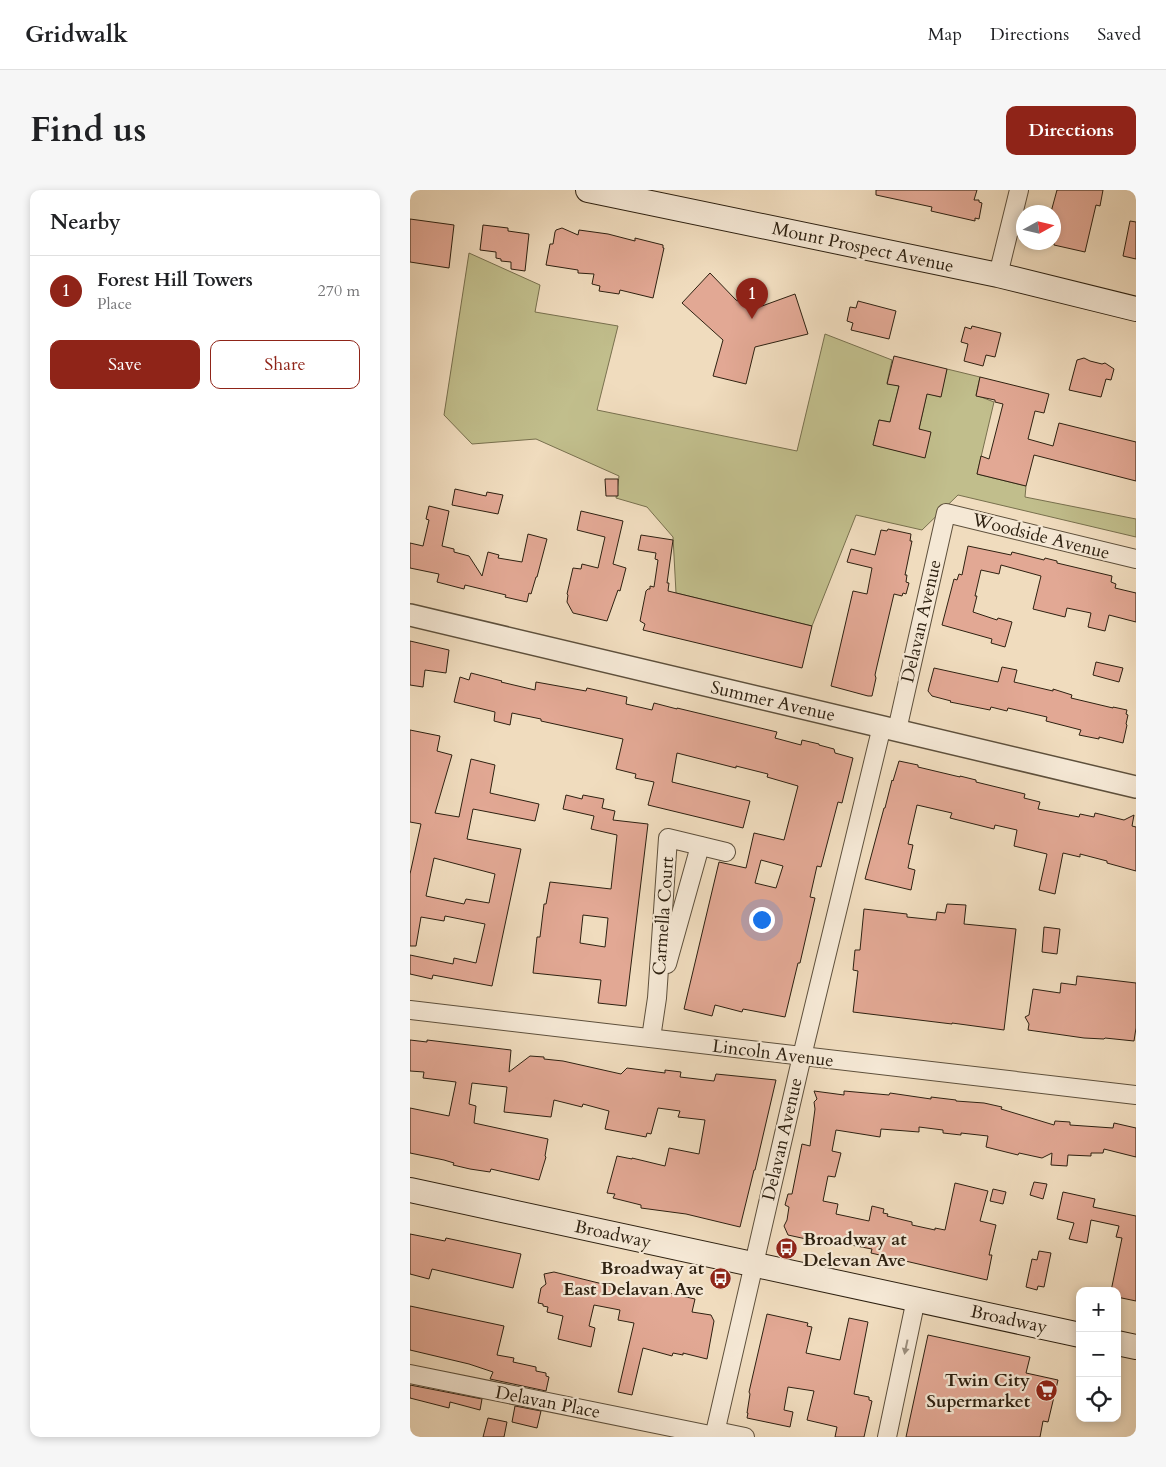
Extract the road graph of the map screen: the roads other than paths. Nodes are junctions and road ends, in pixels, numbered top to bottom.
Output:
1 (588, 190) edge
2 (1019, 190) edge
3 (998, 275) junction
4 (1136, 309) edge
5 (946, 513) joint
6 (1136, 559) edge
7 (410, 615) edge
8 (890, 728) junction
9 (1136, 787) edge
10 (700, 846) junction
11 (726, 852) dead end
12 (657, 998) junction
13 (410, 1010) edge
14 (650, 1038) junction
15 (802, 1056) junction
16 (1136, 1095) edge
17 (410, 1190) edge
18 (754, 1265) junction
19 (916, 1299) junction
20 (1076, 1334) edge
21 (1121, 1344) edge
22 (1136, 1347) edge
23 (410, 1374) edge
24 (715, 1435) edge
25 (745, 1437) edge
26 (887, 1437) edge

1 - 3 main road, Mount Prospect Avenue
2 - 3 street
3 - 4 main road, Mount Prospect Avenue
5 - 6 street, Woodside Avenue
5 - 8 street, Delavan Avenue
7 - 8 street, Summer Avenue
8 - 9 street, Summer Avenue
8 - 15 street, Delavan Avenue
10 - 11 street, Carmella Court
10 - 12 street, Carmella Court
10 - 12 street, Carmella Court
12 - 14 street, Carmella Court
13 - 14 street, Lincoln Avenue
14 - 15 street, Lincoln Avenue
15 - 16 street, Lincoln Avenue
15 - 18 street, Delavan Avenue
17 - 18 main road, Broadway
18 - 19 main road, Broadway
18 - 24 street, Delavan Avenue
19 - 20 main road, Broadway
19 -> 26 street
21 - 22 main road
23 - 24 street, Delavan Place
24 - 25 street, Delavan Place

